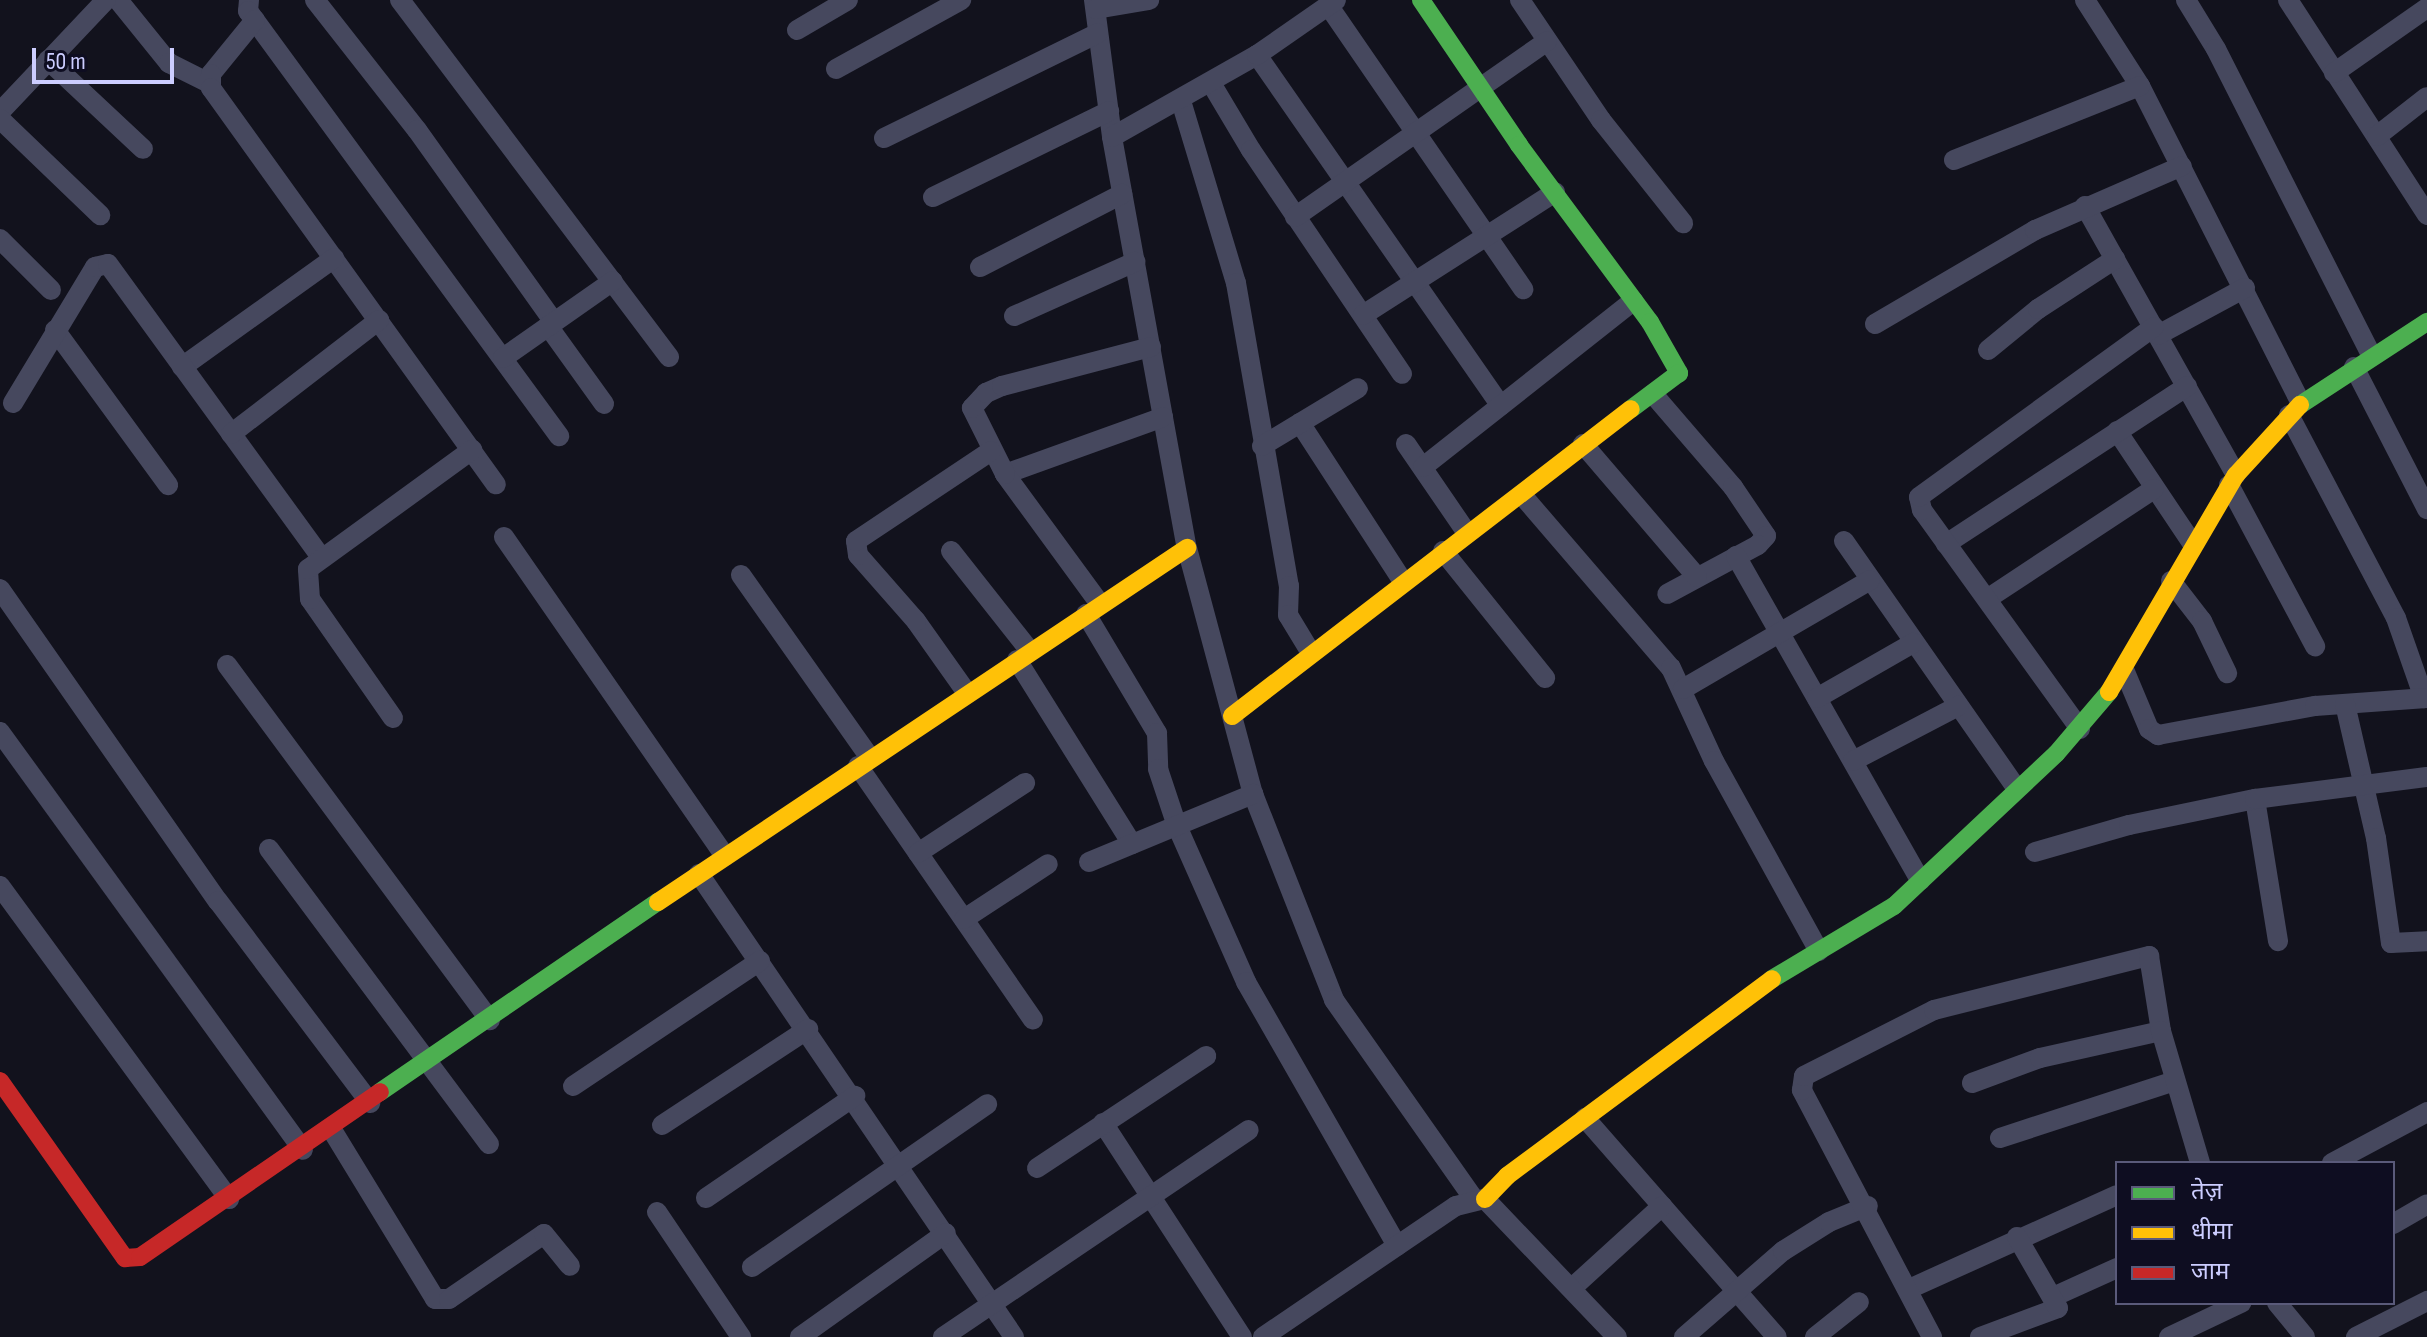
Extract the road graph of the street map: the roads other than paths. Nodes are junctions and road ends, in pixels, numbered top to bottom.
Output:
1 (106, 0) edge
2 (118, 0) edge
3 (249, 0) edge
4 (315, 0) edge
5 (400, 0) edge
6 (848, 0) edge
7 (961, 0) edge
8 (1149, 0) edge
9 (1421, 0) edge
10 (1520, 0) edge
11 (2085, 0) edge
12 (2186, 0) edge
13 (2292, 1) edge
14 (1332, 3) edge
15 (1095, 4) edge
16 (2427, 8) edge
17 (255, 20) junction
18 (797, 30) dead end
19 (1098, 33) junction
20 (1547, 41) junction
21 (1257, 55) junction
22 (48, 60) junction
23 (836, 69) dead end
24 (2334, 73) junction
25 (209, 83) junction
26 (1211, 83) junction
27 (2140, 86) junction
28 (1481, 88) junction
29 (2427, 97) edge
30 (1181, 101) junction
31 (1109, 111) junction
32 (0, 112) edge
33 (0, 119) edge
34 (1416, 133) junction
35 (2377, 136) junction
36 (1112, 137) junction
37 (884, 138) dead end
38 (143, 149) dead end
39 (1954, 160) dead end
40 (2182, 166) junction
41 (1348, 181) junction
42 (1555, 192) junction
43 (1122, 194) junction
44 (933, 197) dead end
45 (2085, 206) junction
46 (100, 215) dead end
47 (2427, 215) edge
48 (1295, 217) junction
49 (1683, 223) dead end
50 (1484, 235) junction
51 (0, 239) edge
52 (334, 258) junction
53 (2115, 259) junction
54 (1135, 262) junction
55 (980, 267) dead end
56 (1417, 280) junction
57 (613, 281) junction
58 (2245, 288) junction
59 (1523, 289) dead end
60 (51, 290) dead end
61 (1633, 301) junction
62 (1363, 315) junction
63 (1014, 316) dead end
64 (379, 320) junction
65 (2427, 323) edge
66 (551, 324) junction
67 (1875, 324) dead end
68 (55, 330) junction
69 (2156, 331) junction
70 (1151, 347) junction
71 (1988, 350) dead end
72 (2371, 355) junction
73 (669, 357) dead end
74 (503, 358) junction
75 (182, 367) junction
76 (2354, 367) junction
77 (1402, 374) dead end
78 (2187, 386) junction
79 (1358, 388) dead end
80 (1653, 394) junction
81 (13, 403) dead end
82 (604, 404) dead end
83 (1501, 406) junction
84 (2295, 410) junction
85 (1163, 417) junction
86 (1300, 423) junction
87 (2117, 431) junction
88 (231, 434) junction
89 (559, 436) dead end
90 (1406, 444) dead end
91 (1583, 444) junction
92 (1262, 446) junction
93 (472, 450) junction
94 (991, 451) junction
95 (1423, 467) junction
96 (1005, 474) junction
97 (2232, 480) junction
98 (496, 484) dead end
99 (168, 485) dead end
100 (2154, 489) junction
101 (1522, 495) junction
102 (2427, 509) edge
103 (1467, 533) junction
104 (504, 537) dead end
105 (1844, 541) dead end
106 (2192, 543) junction
107 (1946, 544) junction
108 (1187, 548) junction
109 (951, 551) dead end
110 (1443, 551) junction
111 (1736, 556) junction
112 (321, 557) junction
113 (741, 575) dead end
114 (1697, 577) junction
115 (1402, 580) junction
116 (1870, 580) junction
117 (2171, 581) junction
118 (0, 589) edge
119 (1667, 594) dead end
120 (1987, 599) junction
121 (1093, 609) junction
122 (1780, 633) junction
123 (1913, 643) junction
124 (2315, 646) dead end
125 (1311, 653) junction
126 (1024, 656) junction
127 (227, 665) dead end
128 (2125, 672) junction
129 (2227, 673) dead end
130 (1545, 678) dead end
131 (1683, 689) junction
132 (967, 693) junction
133 (1817, 698) junction
134 (2425, 698) edge
135 (2345, 704) junction
136 (1958, 706) junction
137 (1232, 716) junction
138 (393, 718) dead end
139 (2080, 729) junction
140 (0, 732) edge
141 (1853, 761) junction
142 (864, 762) junction
143 (2427, 777) edge
144 (1025, 783) dead end
145 (2363, 784) junction
146 (2016, 788) junction
147 (1253, 794) junction
148 (2255, 799) junction
149 (1177, 826) junction
150 (1132, 844) junction
151 (269, 849) dead end
152 (2035, 852) dead end
153 (918, 853) junction
154 (725, 856) junction
155 (1089, 862) dead end
156 (1048, 864) dead end
157 (699, 874) junction
158 (1920, 880) junction
159 (0, 886) edge
160 (964, 919) junction
161 (2278, 941) dead end
162 (2427, 941) edge
163 (1819, 951) junction
164 (760, 961) junction
165 (490, 1020) junction
166 (1033, 1020) dead end
167 (808, 1029) junction
168 (2161, 1031) junction
169 (1206, 1056) dead end
170 (430, 1063) junction
171 (0, 1081) edge
172 (2174, 1081) junction
173 (1972, 1083) dead end
174 (573, 1086) dead end
175 (855, 1096) junction
176 (370, 1103) junction
177 (987, 1104) dead end
178 (2427, 1112) edge
179 (1585, 1118) junction
180 (1103, 1123) junction
181 (662, 1125) dead end
182 (332, 1130) junction
183 (1249, 1130) dead end
184 (2000, 1138) dead end
185 (489, 1144) dead end
186 (303, 1150) junction
187 (2197, 1161) edge
188 (2336, 1161) edge
189 (900, 1164) junction
190 (1037, 1168) dead end
191 (1152, 1195) junction
192 (2115, 1196) edge
193 (706, 1198) dead end
194 (229, 1199) junction
195 (1480, 1199) junction
196 (2427, 1204) edge
197 (1662, 1206) junction
198 (1868, 1206) junction
199 (657, 1212) dead end
200 (2395, 1223) edge
201 (946, 1233) junction
202 (2017, 1237) junction
203 (1397, 1246) junction
204 (570, 1266) dead end
205 (752, 1267) dead end
206 (2115, 1269) edge
207 (1572, 1288) junction
208 (1909, 1289) junction
209 (1736, 1291) junction
210 (2053, 1297) junction
211 (2427, 1301) edge
212 (1859, 1302) dead end
213 (993, 1303) junction
214 (2237, 1305) edge
215 (2279, 1305) edge
216 (741, 1337) edge
217 (800, 1337) edge
218 (943, 1337) edge
219 (1014, 1337) edge
220 (1242, 1337) edge
221 (1263, 1337) edge
222 (1617, 1337) edge
223 (1684, 1337) edge
224 (1777, 1337) edge
225 (1815, 1337) edge
226 (1932, 1337) edge
227 (1980, 1337) edge
228 (2169, 1337) edge
229 (2305, 1337) edge
230 (2356, 1337) edge

1 - 22 street
2 - 25 street
3 - 17 street
4 - 66 street
5 - 57 street
6 - 18 street
7 - 23 street
8 - 15 street
9 - 28 street
10 - 20 street
11 - 27 street
12 - 72 street
13 - 24 street
14 - 21 street
14 - 34 street
15 - 19 street
16 - 24 street
17 - 25 street
17 - 74 street
19 - 31 street
19 - 37 street
20 - 28 street
20 - 49 street
21 - 26 street
21 - 41 street
22 - 32 street
22 - 38 street
24 - 35 street
25 - 52 street
26 - 30 street
26 - 48 street
27 - 39 street
27 - 40 street
28 - 34 street
28 - 42 street
29 - 35 street
30 - 36 street
30 - 92 street
31 - 36 street
31 - 44 street
33 - 46 street
34 - 41 street
34 - 50 street
35 - 47 street
36 - 43 street
40 - 45 street
40 - 58 street
41 - 48 street
41 - 56 street
42 - 50 street
42 - 61 street
43 - 54 street
43 - 55 street
45 - 53 street
45 - 67 street
48 - 62 street
50 - 56 street
50 - 59 street
51 - 60 street
52 - 64 street
52 - 75 street
53 - 69 street
53 - 71 street
54 - 63 street
54 - 70 street
56 - 62 street
56 - 83 street
57 - 66 street
57 - 73 street
58 - 69 street
58 - 84 street
61 - 80 street
61 - 83 street
62 - 77 street
64 - 88 street
64 - 93 street
65 - 72 street
66 - 74 street
66 - 82 street
68 - 75 street
68 - 81 street
68 - 99 street
69 - 78 street
69 - 107 street
70 - 85 street
70 - 94 street
72 - 76 street
74 - 89 street
75 - 88 street
76 - 84 street
76 - 102 street
78 - 87 street
78 - 97 street
79 - 86 street
80 - 91 street
80 - 111 street
83 - 95 street
84 - 97 street
84 - 134 street
85 - 96 street
85 - 108 street
86 - 92 street
86 - 115 street
87 - 100 street
87 - 107 street
88 - 112 street
90 - 95 street
91 - 101 street
91 - 114 street
92 - 125 street
93 - 98 street
93 - 112 street
94 - 96 street
94 - 132 street
95 - 103 street
96 - 121 street
97 - 106 street
97 - 124 street
100 - 106 street
100 - 120 street
101 - 103 street
101 - 131 street
103 - 110 street
104 - 154 street
105 - 116 street
106 - 117 street
107 - 120 street
108 - 121 street
108 - 137 street
109 - 126 street
110 - 115 street
110 - 130 street
111 - 114 street
111 - 122 street
112 - 138 street
113 - 142 street
114 - 119 street
115 - 125 street
116 - 122 street
116 - 123 street
117 - 128 street
117 - 129 street
118 - 176 street
120 - 139 street
121 - 126 street
121 - 149 street
122 - 131 street
122 - 133 street
123 - 133 street
123 - 136 street
125 - 137 street
126 - 132 street
126 - 150 street
127 - 165 street
128 - 135 street
128 - 139 street
131 - 163 street
132 - 142 street
133 - 141 street
134 - 135 street
135 - 145 street
136 - 141 street
136 - 146 street
137 - 147 street
139 - 146 street
140 - 186 street
141 - 158 street
142 - 153 street
142 - 154 street
143 - 145 street
144 - 153 street
145 - 148 street
145 - 162 street
146 - 158 street
147 - 149 street
147 - 195 street
148 - 152 street
148 - 161 street
149 - 150 street
149 - 203 street
150 - 155 street
151 - 170 street
153 - 160 street
154 - 157 street
156 - 160 street
157 - 164 street
157 - 165 street
158 - 163 street
159 - 194 street
160 - 166 street
163 - 179 street
164 - 167 street
164 - 174 street
165 - 170 street
167 - 175 street
167 - 181 street
168 - 172 street
168 - 173 street
168 - 198 street
169 - 180 street
170 - 176 street
170 - 185 street
171 - 194 street
172 - 184 street
172 - 187 street
175 - 189 street
175 - 193 street
176 - 182 street
177 - 189 street
178 - 188 street
179 - 195 street
179 - 197 street
180 - 190 street
180 - 191 street
182 - 186 street
182 - 204 street
183 - 191 street
186 - 194 street
189 - 201 street
189 - 205 street
191 - 213 street
191 - 220 street
192 - 202 street
195 - 203 street
195 - 207 street
196 - 200 street
197 - 207 street
197 - 209 street
198 - 208 street
198 - 209 street
199 - 216 street
201 - 213 street
201 - 217 street
202 - 208 street
202 - 210 street
203 - 221 street
206 - 210 street
207 - 222 street
208 - 226 street
209 - 223 street
209 - 224 street
210 - 227 street
211 - 230 street
212 - 225 street
213 - 218 street
213 - 219 street
214 - 228 street
215 - 229 street

